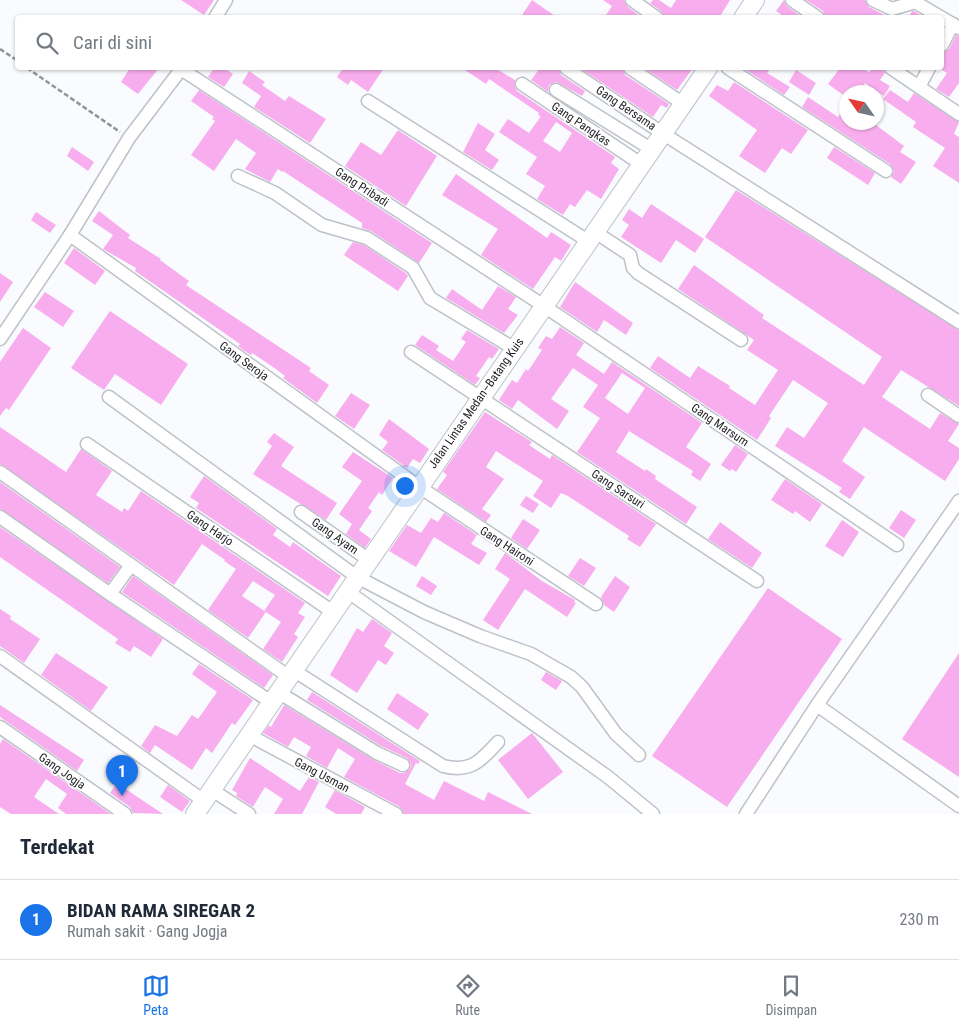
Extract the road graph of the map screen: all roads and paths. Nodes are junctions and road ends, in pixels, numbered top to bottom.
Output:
1 (226, 0) edge
2 (632, 0) edge
3 (754, 0) edge
4 (792, 0) edge
5 (873, 0) edge
6 (217, 15) edge
7 (653, 15) edge
8 (745, 15) edge
9 (814, 15) edge
10 (937, 15) edge
11 (944, 19) edge
12 (956, 26) edge
13 (944, 42) edge
14 (0, 49) edge
15 (15, 59) edge
16 (29, 70) edge
17 (180, 70) edge
18 (185, 70) edge
19 (569, 70) edge
20 (633, 70) edge
21 (707, 70) edge
22 (731, 70) edge
23 (894, 70) edge
24 (928, 70) edge
25 (522, 84) dead end
26 (919, 87) junction
27 (556, 90) dead end
28 (368, 101) dead end
29 (682, 103) junction
30 (959, 114) edge
31 (662, 133) junction
32 (129, 138) junction
33 (651, 149) junction
34 (641, 164) junction
35 (886, 171) dead end
36 (238, 176) dead end
37 (70, 235) junction
38 (591, 236) junction
39 (544, 306) junction
40 (959, 322) edge
41 (0, 339) edge
42 (741, 340) dead end
43 (515, 349) junction
44 (411, 352) dead end
45 (928, 395) dead end
46 (109, 397) dead end
47 (479, 398) junction
48 (959, 416) edge
49 (87, 444) dead end
50 (0, 472) edge
51 (418, 486) junction
52 (959, 501) edge
53 (301, 512) dead end
54 (0, 517) edge
55 (897, 545) dead end
56 (369, 560) junction
57 (131, 565) junction
58 (757, 581) dead end
59 (352, 584) junction
60 (110, 594) junction
61 (596, 604) dead end
62 (332, 612) junction
63 (0, 656) edge
64 (291, 673) junction
65 (275, 697) junction
66 (817, 705) junction
67 (0, 728) edge
68 (248, 736) junction
69 (498, 742) dead end
70 (639, 755) dead end
71 (403, 765) dead end
72 (203, 802) edge
73 (959, 806) edge
74 (125, 814) edge
75 (249, 814) edge
76 (396, 814) edge
77 (654, 814) edge
78 (746, 814) edge

1 - 6 street
2 - 7 street
3 - 8 highway
4 - 9 street
5 - 10 street
11 - 12 street
12 - 13 street
14 - 15 path
16 - 32 path
17 - 32 street
18 - 39 street, Gang Pribadi
19 - 31 street, Gang Bersama
20 - 29 street
21 - 29 highway, Jalan Lintas Medan–Batang Kuis
22 - 35 street
23 - 26 street
24 - 26 street
25 - 34 street, Gang Pangkas
26 - 30 street
27 - 33 street
28 - 38 street
29 - 31 highway, Jalan Lintas Medan–Batang Kuis
31 - 33 highway, Jalan Lintas Medan–Batang Kuis
31 - 40 street, Gang Bersama
32 - 37 street
33 - 34 highway, Jalan Lintas Medan–Batang Kuis
34 - 38 highway, Jalan Lintas Medan–Batang Kuis
36 - 43 street
37 - 41 street
37 - 51 street, Gang Seroja
38 - 39 highway, Jalan Lintas Medan–Batang Kuis
38 - 42 street
39 - 43 highway, Jalan Lintas Medan–Batang Kuis
39 - 55 street, Gang Marsum
43 - 47 highway, Jalan Lintas Medan–Batang Kuis
44 - 47 street, Gang Sarsuri
45 - 48 street
46 - 59 street
47 - 51 highway, Jalan Lintas Medan–Batang Kuis
47 - 58 street, Gang Sarsuri
49 - 62 street, Gang Harjo
50 - 57 street
51 - 56 highway, Jalan Lintas Medan–Batang Kuis
51 - 61 street, Gang Haironi
52 - 66 street
53 - 56 street, Gang Ayam
54 - 60 street
56 - 59 highway, Jalan Lintas Medan–Batang Kuis
57 - 60 street
57 - 64 street
59 - 62 highway, Jalan Lintas Medan–Batang Kuis
59 - 70 street
59 - 77 street
60 - 65 street
62 - 64 highway, Jalan Lintas Medan–Batang Kuis
63 - 72 street
64 - 65 highway, Jalan Lintas Medan–Batang Kuis
64 - 69 street
65 - 68 highway, Jalan Lintas Medan–Batang Kuis
65 - 71 street
66 - 73 street
66 - 78 street
67 - 74 street, Gang Jogja
68 - 72 highway, Jalan Lintas Medan–Batang Kuis
68 - 76 street, Gang Usman
72 - 75 street

